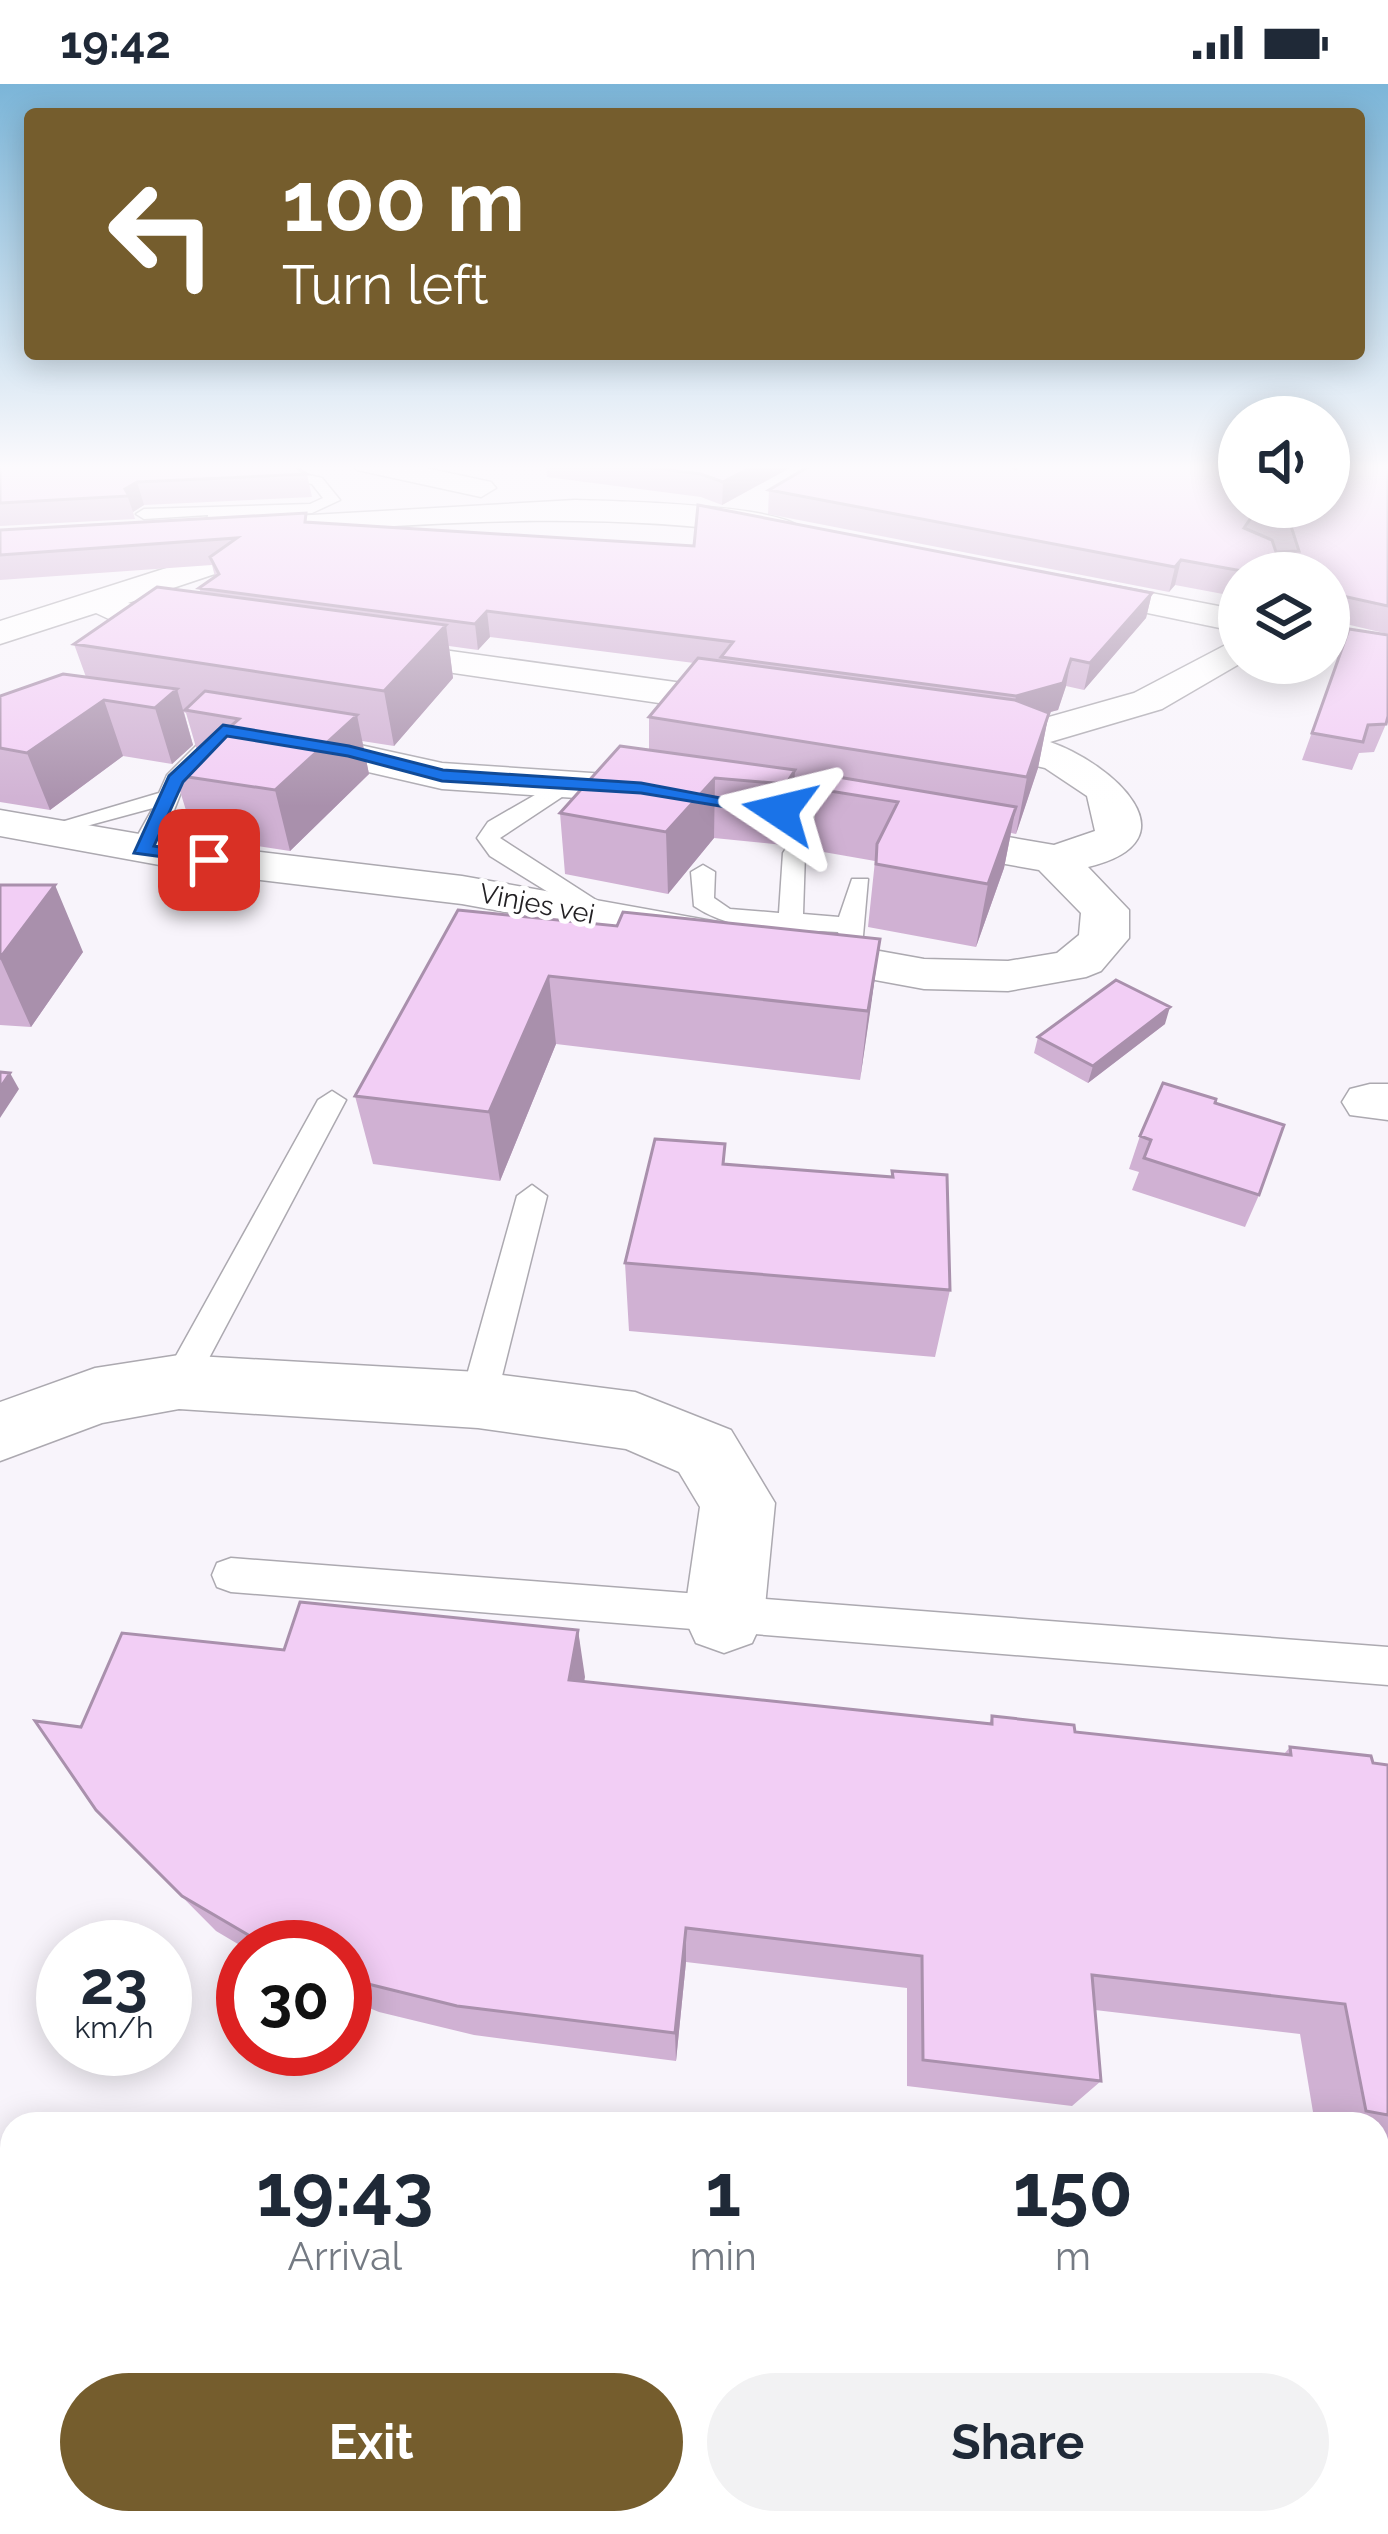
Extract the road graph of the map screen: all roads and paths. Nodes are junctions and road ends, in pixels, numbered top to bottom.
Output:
1 (201, 578) edge
2 (1039, 581) edge
3 (1218, 617) edge
4 (112, 622) junction
5 (0, 633) edge
6 (254, 635) edge
7 (1350, 642) edge
8 (324, 645) edge
9 (1388, 649) edge
10 (1218, 661) edge
11 (801, 712) edge
12 (202, 728) joint
13 (917, 730) edge
14 (1012, 740) junction
15 (569, 784) junction
16 (166, 798) junction
17 (817, 817) junction
18 (21, 827) edge
19 (140, 849) junction
20 (1054, 859) junction
21 (703, 872) dead end
22 (860, 884) dead end
23 (604, 916) junction
24 (790, 925) junction
25 (853, 944) junction
26 (332, 1100) dead end
27 (532, 1196) dead end
28 (179, 1382) junction
29 (478, 1400) junction
30 (0, 1432) edge
31 (231, 1575) dead end
32 (724, 1617) junction
33 (1388, 1666) edge

1 - 4 street
2 - 3 street
4 - 5 street
4 - 6 street
7 - 9 street
8 - 11 street
10 - 14 street
12 - 15 street
12 - 16 lane
13 - 14 street
14 - 20 street
15 - 17 street
15 - 23 lane
16 - 18 lane
16 - 19 lane
17 - 20 street
17 - 24 lane
18 - 19 street, Vinjes vei
19 - 23 street, Vinjes vei
20 - 25 street, Vinjes vei
21 - 24 lane
22 - 25 lane
23 - 25 street, Vinjes vei
24 - 25 lane
26 - 28 lane
27 - 29 lane
28 - 29 street
28 - 30 street
29 - 32 street
31 - 32 lane
32 - 33 lane

